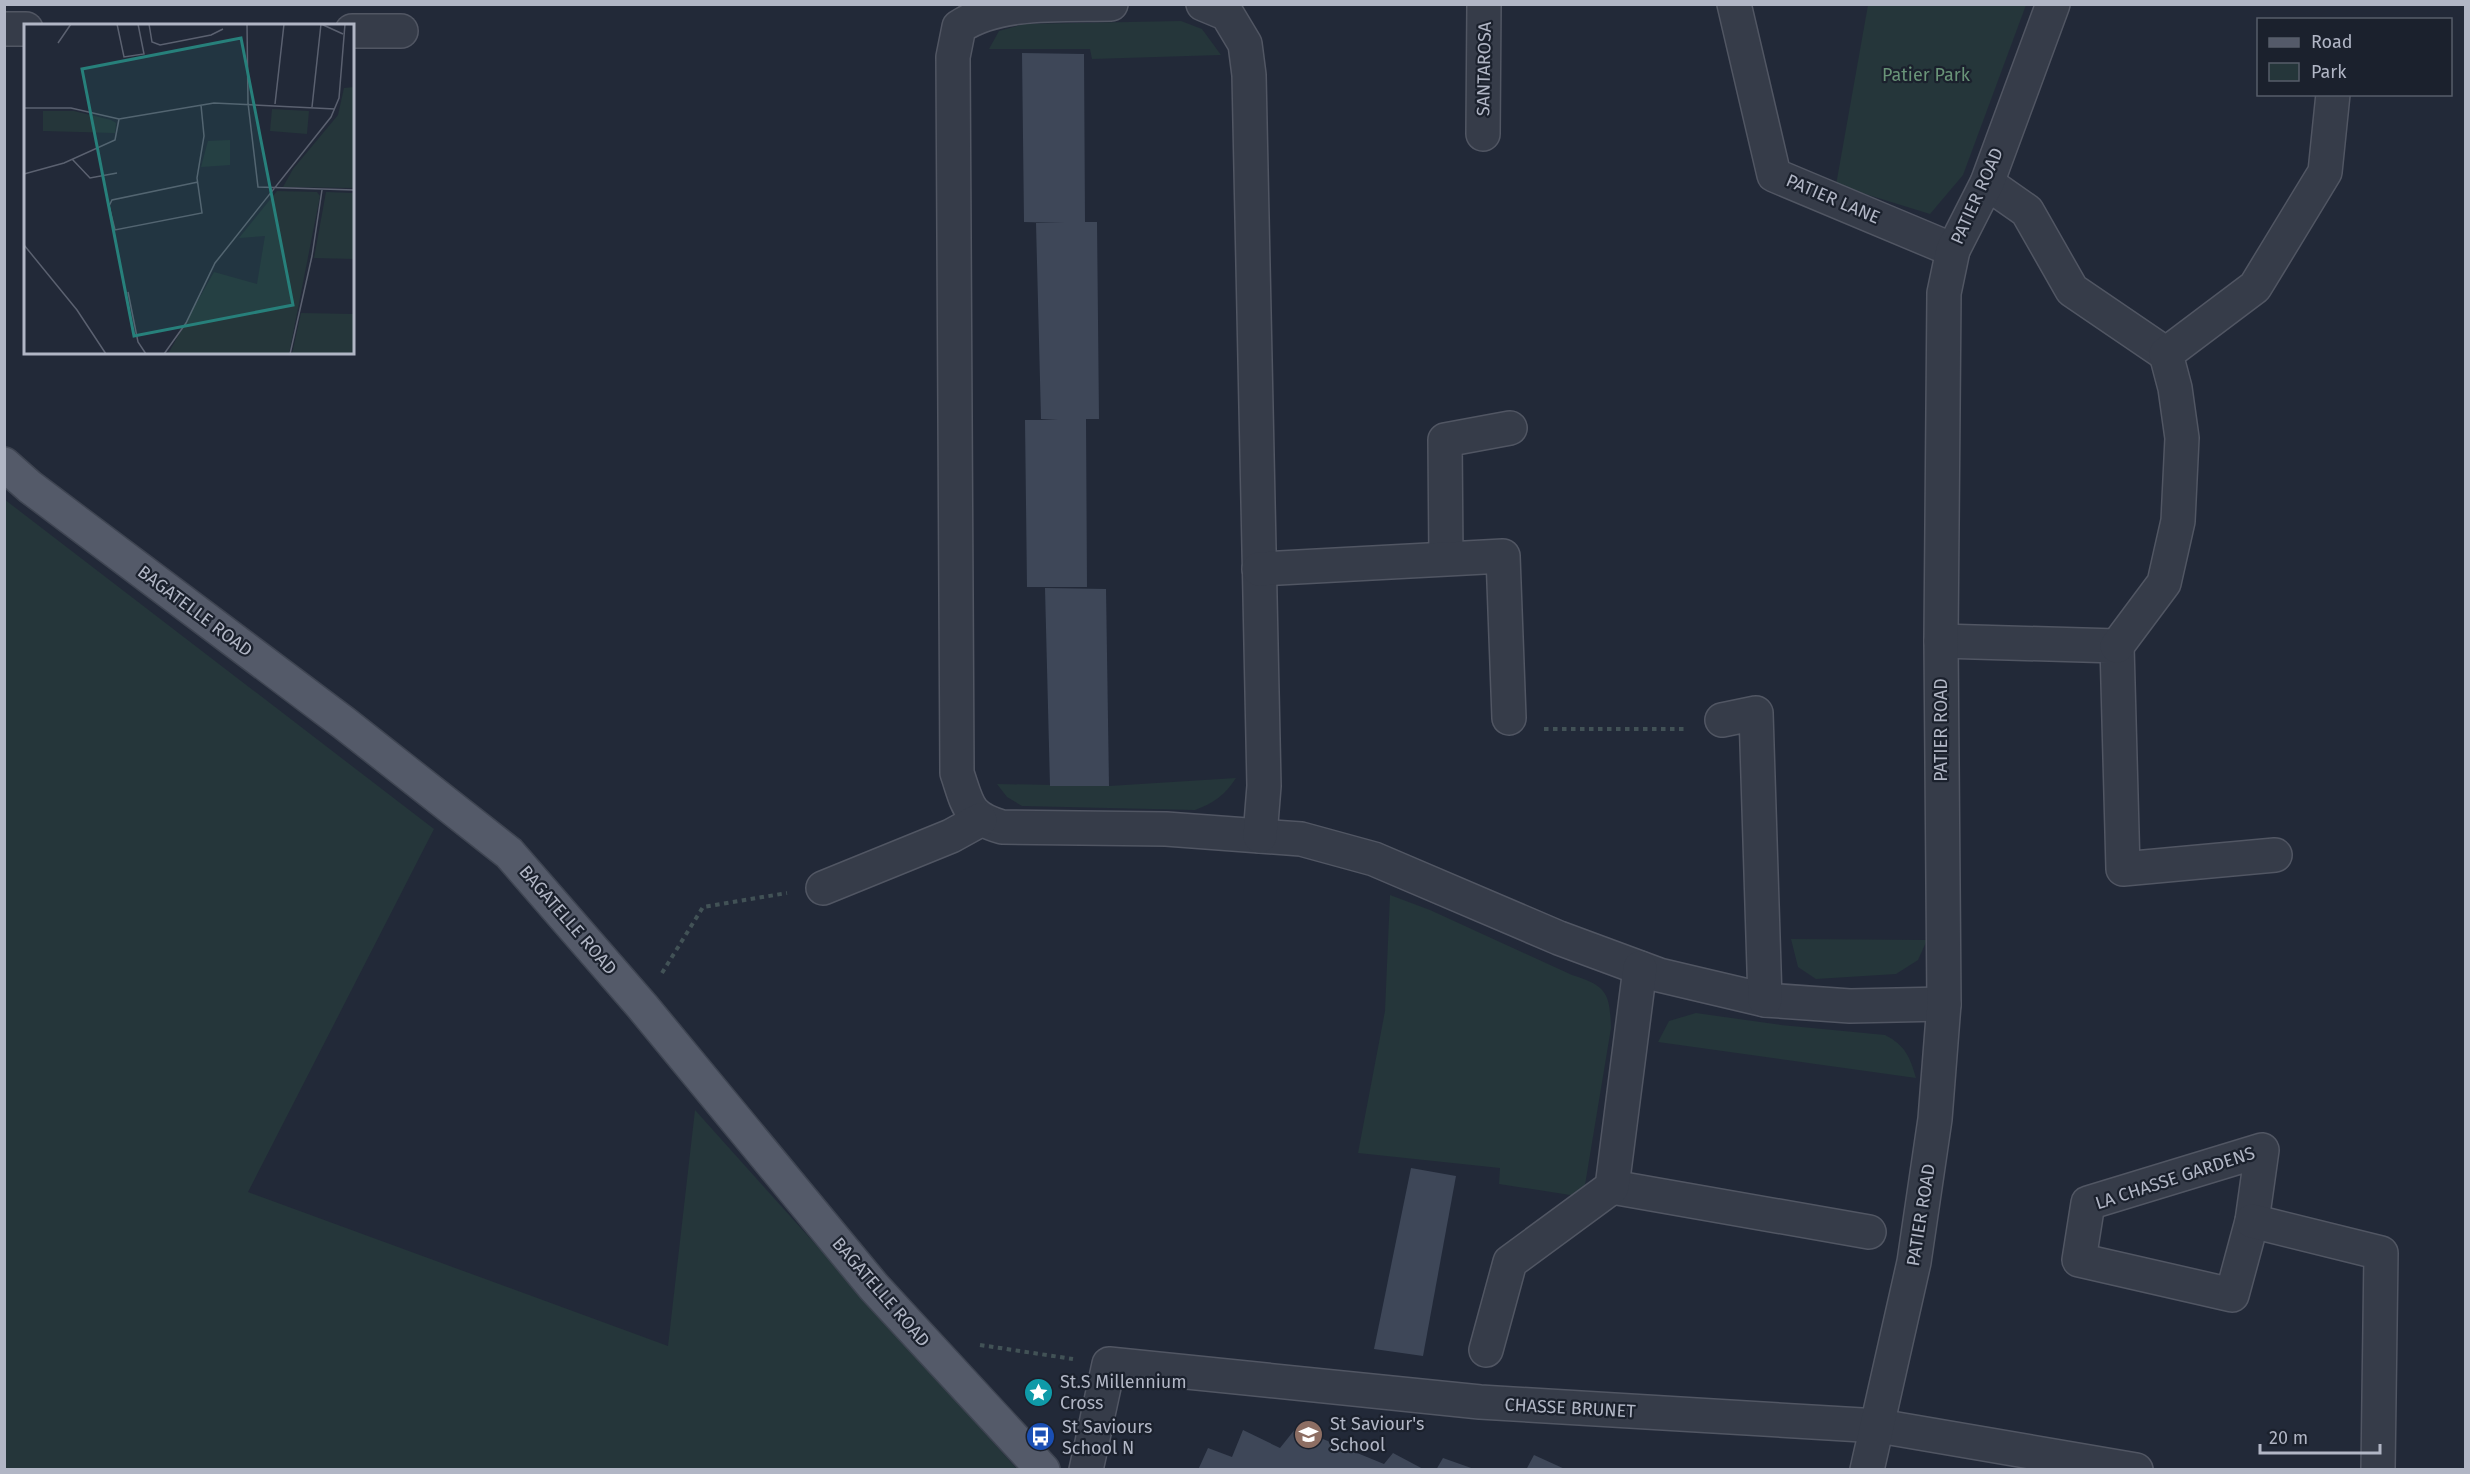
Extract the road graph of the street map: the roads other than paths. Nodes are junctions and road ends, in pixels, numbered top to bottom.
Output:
1 (1111, 4) edge
2 (1203, 4) edge
3 (1485, 4) edge
4 (1734, 4) edge
5 (2053, 4) edge
6 (4, 29) edge
7 (24, 29) edge
8 (354, 31) edge
9 (401, 31) dead end
10 (2333, 96) edge
11 (1483, 134) dead end
12 (1987, 183) junction
13 (1953, 250) junction
14 (2166, 354) junction
15 (1510, 428) dead end
16 (4, 464) edge
17 (1446, 558) junction
18 (1259, 569) junction
19 (1941, 641) junction
20 (2117, 646) junction
21 (1509, 718) road end
22 (1722, 720) road end
23 (980, 820) junction
24 (1260, 836) junction
25 (2275, 855) dead end
26 (823, 888) road end
27 (1640, 968) junction
28 (1765, 1000) junction
29 (1944, 1004) junction
30 (1612, 1187) junction
31 (2252, 1221) junction
32 (1869, 1232) dead end
33 (1486, 1350) dead end
34 (1879, 1426) junction
35 (1043, 1470) edge
36 (1086, 1470) edge
37 (1868, 1470) edge
38 (2136, 1470) edge
39 (2378, 1470) edge

1 - 23 street
2 - 18 street
3 - 11 street, SANTAROSA
4 - 13 street, PATIER LANE
5 - 12 street, PATIER ROAD
6 - 7 street
8 - 9 street
10 - 14 street
12 - 13 street, PATIER ROAD
12 - 14 street
13 - 19 street, PATIER ROAD
14 - 20 street
15 - 17 street
16 - 35 main road, BAGATELLE ROAD
17 - 18 street
17 - 21 street
18 - 24 street
19 - 20 street
19 - 29 street, PATIER ROAD
20 - 25 street
22 - 28 street
23 - 24 street
23 - 26 street
24 - 27 street
27 - 28 street
27 - 30 street
28 - 29 street
29 - 34 street, PATIER ROAD
30 - 32 street
30 - 33 street
31 - 31 street, LA CHASSE GARDENS
31 - 39 street
34 - 36 street, CHASSE BRUNET
34 - 37 street, PATIER ROAD
34 - 38 street, CHASSE BRUNET

